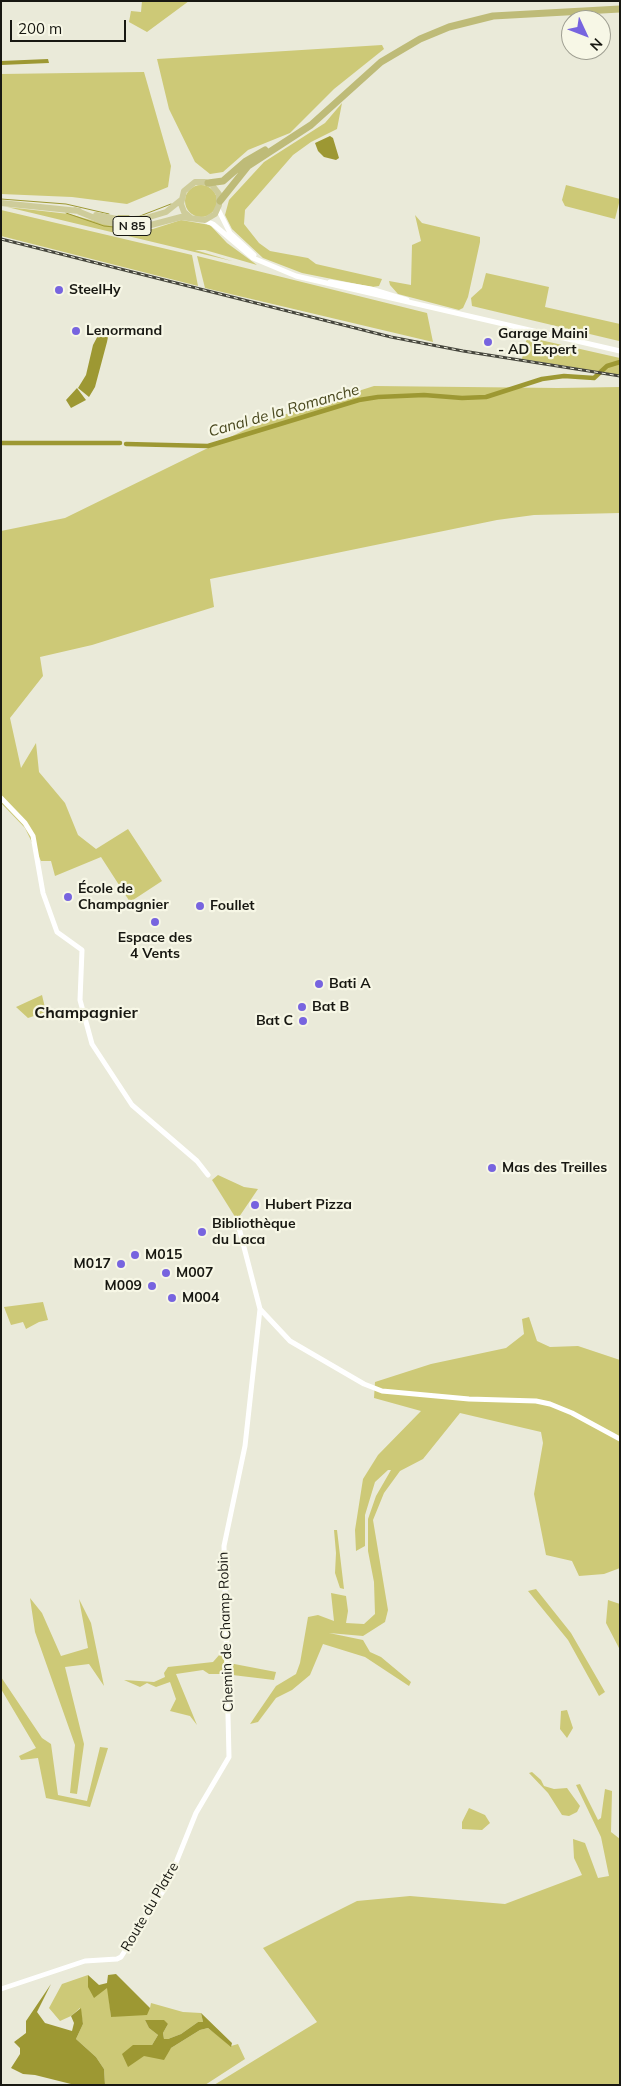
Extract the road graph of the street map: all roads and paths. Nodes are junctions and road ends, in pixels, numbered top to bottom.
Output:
1 (620, 9) edge
2 (286, 141) junction
3 (208, 183) junction
4 (181, 200) junction
5 (220, 201) junction
6 (1, 202) edge
7 (218, 209) junction
8 (75, 210) junction
9 (191, 218) junction
10 (202, 220) junction
11 (269, 266) junction
12 (620, 351) edge
13 (1, 798) edge
14 (208, 1175) dead end
15 (238, 1224) dead end
16 (260, 1309) junction
17 (620, 1438) edge
18 (219, 1776) joint
19 (3, 1988) edge

1 - 2 highway
2 - 3 highway
2 - 5 highway
3 - 4 main road
3 - 5 main road
4 - 8 main road, N 85
4 - 9 main road
5 - 7 main road
6 - 8 main road, N 85
7 - 10 main road
7 - 11 street
8 - 9 main road, N 85
9 - 10 main road
10 - 11 street
11 - 12 street
13 - 14 street
15 - 16 street
16 - 17 street
16 - 18 street, Chemin de Champ Robin
18 - 19 street, Route du Platre

